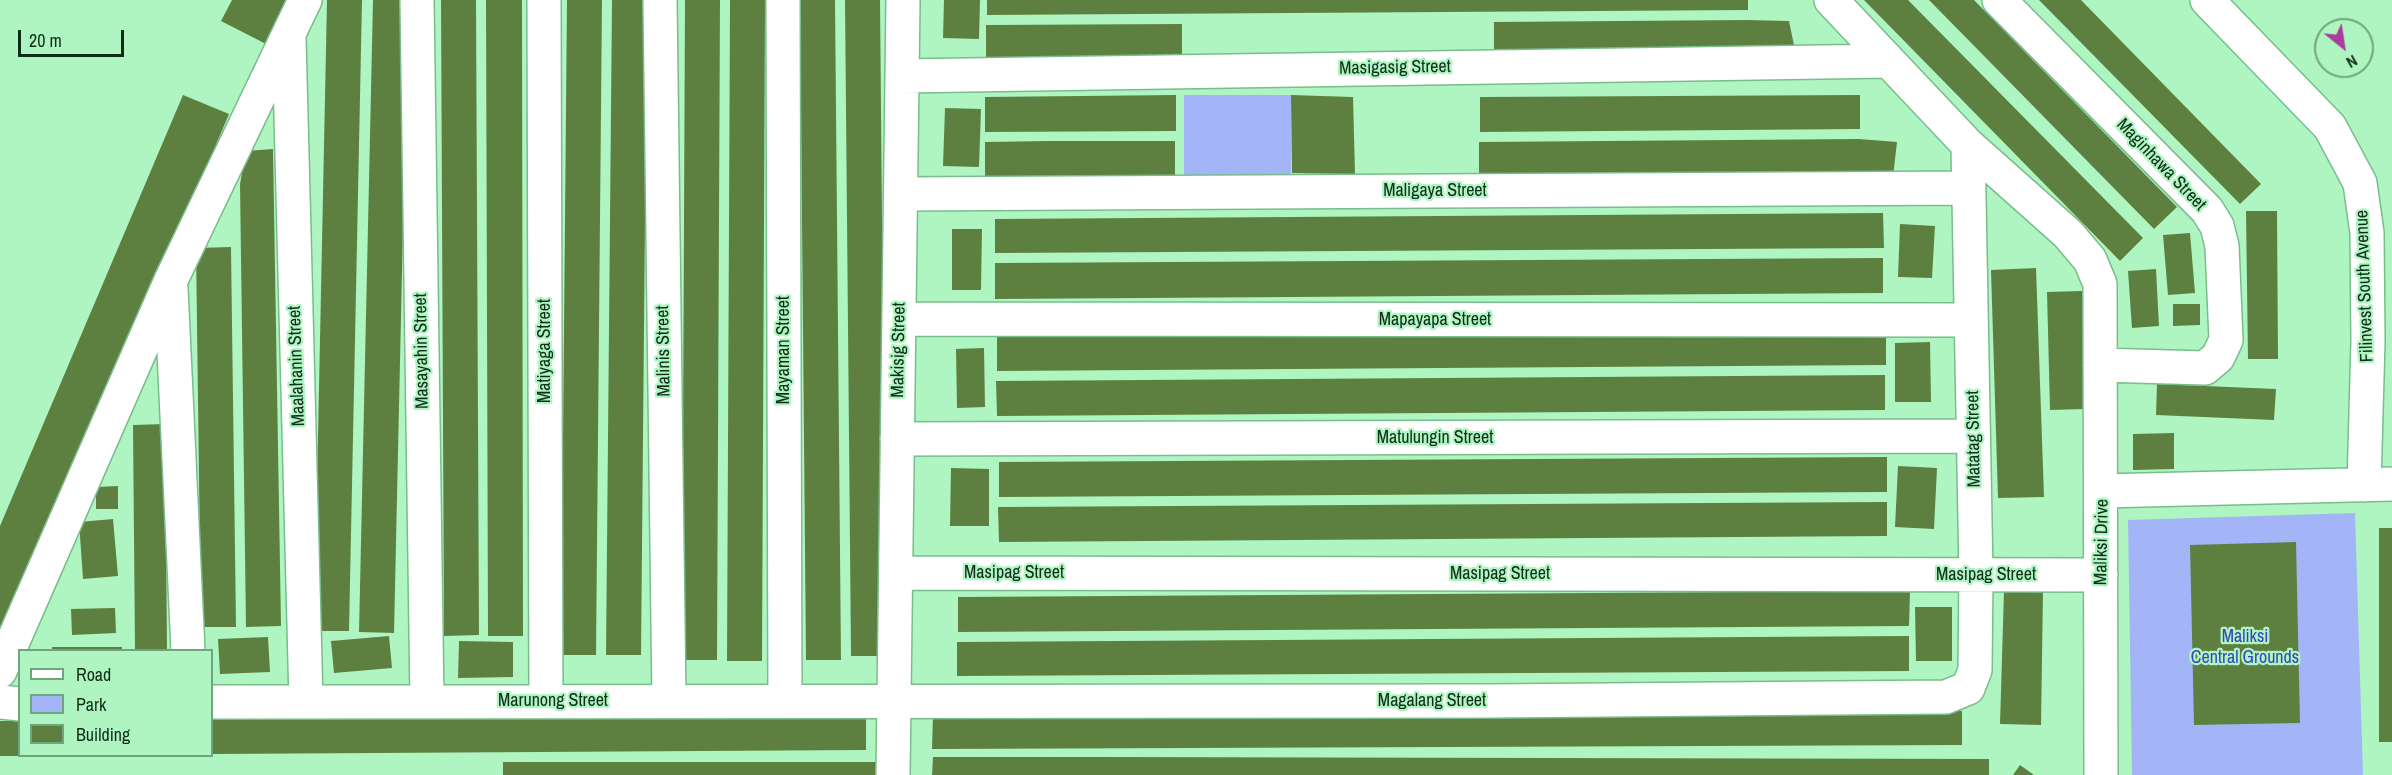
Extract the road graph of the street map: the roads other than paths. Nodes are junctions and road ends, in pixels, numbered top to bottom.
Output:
1 (305, 0) edge
2 (417, 0) edge
3 (544, 0) edge
4 (660, 0) edge
5 (783, 0) edge
6 (903, 0) edge
7 (1831, 0) edge
8 (1999, 0) edge
9 (2207, 0) edge
10 (288, 30) junction
11 (1888, 61) junction
12 (902, 76) junction
13 (1968, 145) junction
14 (1969, 189) junction
15 (901, 194) junction
16 (171, 280) junction
17 (899, 319) junction
18 (1971, 320) junction
19 (2100, 365) junction
20 (1974, 436) junction
21 (897, 439) junction
22 (2378, 485) edge
23 (2101, 491) junction
24 (898, 573) junction
25 (1976, 574) junction
26 (2101, 574) junction
27 (188, 649) edge
28 (0, 671) edge
29 (1968, 688) joint
30 (427, 701) junction
31 (546, 701) junction
32 (669, 701) junction
33 (785, 701) junction
34 (894, 701) junction
35 (0, 702) edge
36 (213, 702) edge
37 (306, 702) junction
38 (18, 704) edge
39 (893, 775) edge
40 (2101, 775) edge

1 - 10 street
2 - 30 street, Masayahin Street
3 - 31 street, Matiyaga Street
4 - 32 street, Malinis Street
5 - 33 street, Mayaman Street
6 - 12 street, Makisig Street
7 - 11 street
8 - 19 street, Maginhawa Street
9 - 22 street, Filinvest South Avenue
10 - 16 street
10 - 37 street, Maalahanin Street
11 - 12 street, Masigasig Street
11 - 13 street
12 - 15 street, Makisig Street
13 - 14 street, Matatag Street
13 - 19 street
14 - 15 street, Maligaya Street
14 - 18 street, Matatag Street
15 - 17 street, Makisig Street
16 - 27 street
16 - 28 street
17 - 18 street, Mapayapa Street
17 - 21 street, Makisig Street
18 - 20 street, Matatag Street
19 - 23 street
20 - 21 street, Matulungin Street
20 - 25 street, Matatag Street
21 - 24 street, Makisig Street
22 - 23 street, Maliksi Drive
23 - 26 street, Maliksi Drive
24 - 25 street, Masipag Street
24 - 34 street, Makisig Street
25 - 26 street, Masipag Street
25 - 29 street, Matatag Street
26 - 40 street, Maliksi Drive
29 - 34 street, Magalang Street
30 - 31 street, Marunong Street
30 - 37 street, Marunong Street
31 - 32 street, Marunong Street
32 - 33 street, Marunong Street
33 - 34 street, Marunong Street
34 - 39 street, Makisig Street
35 - 38 street
36 - 37 street, Marunong Street

